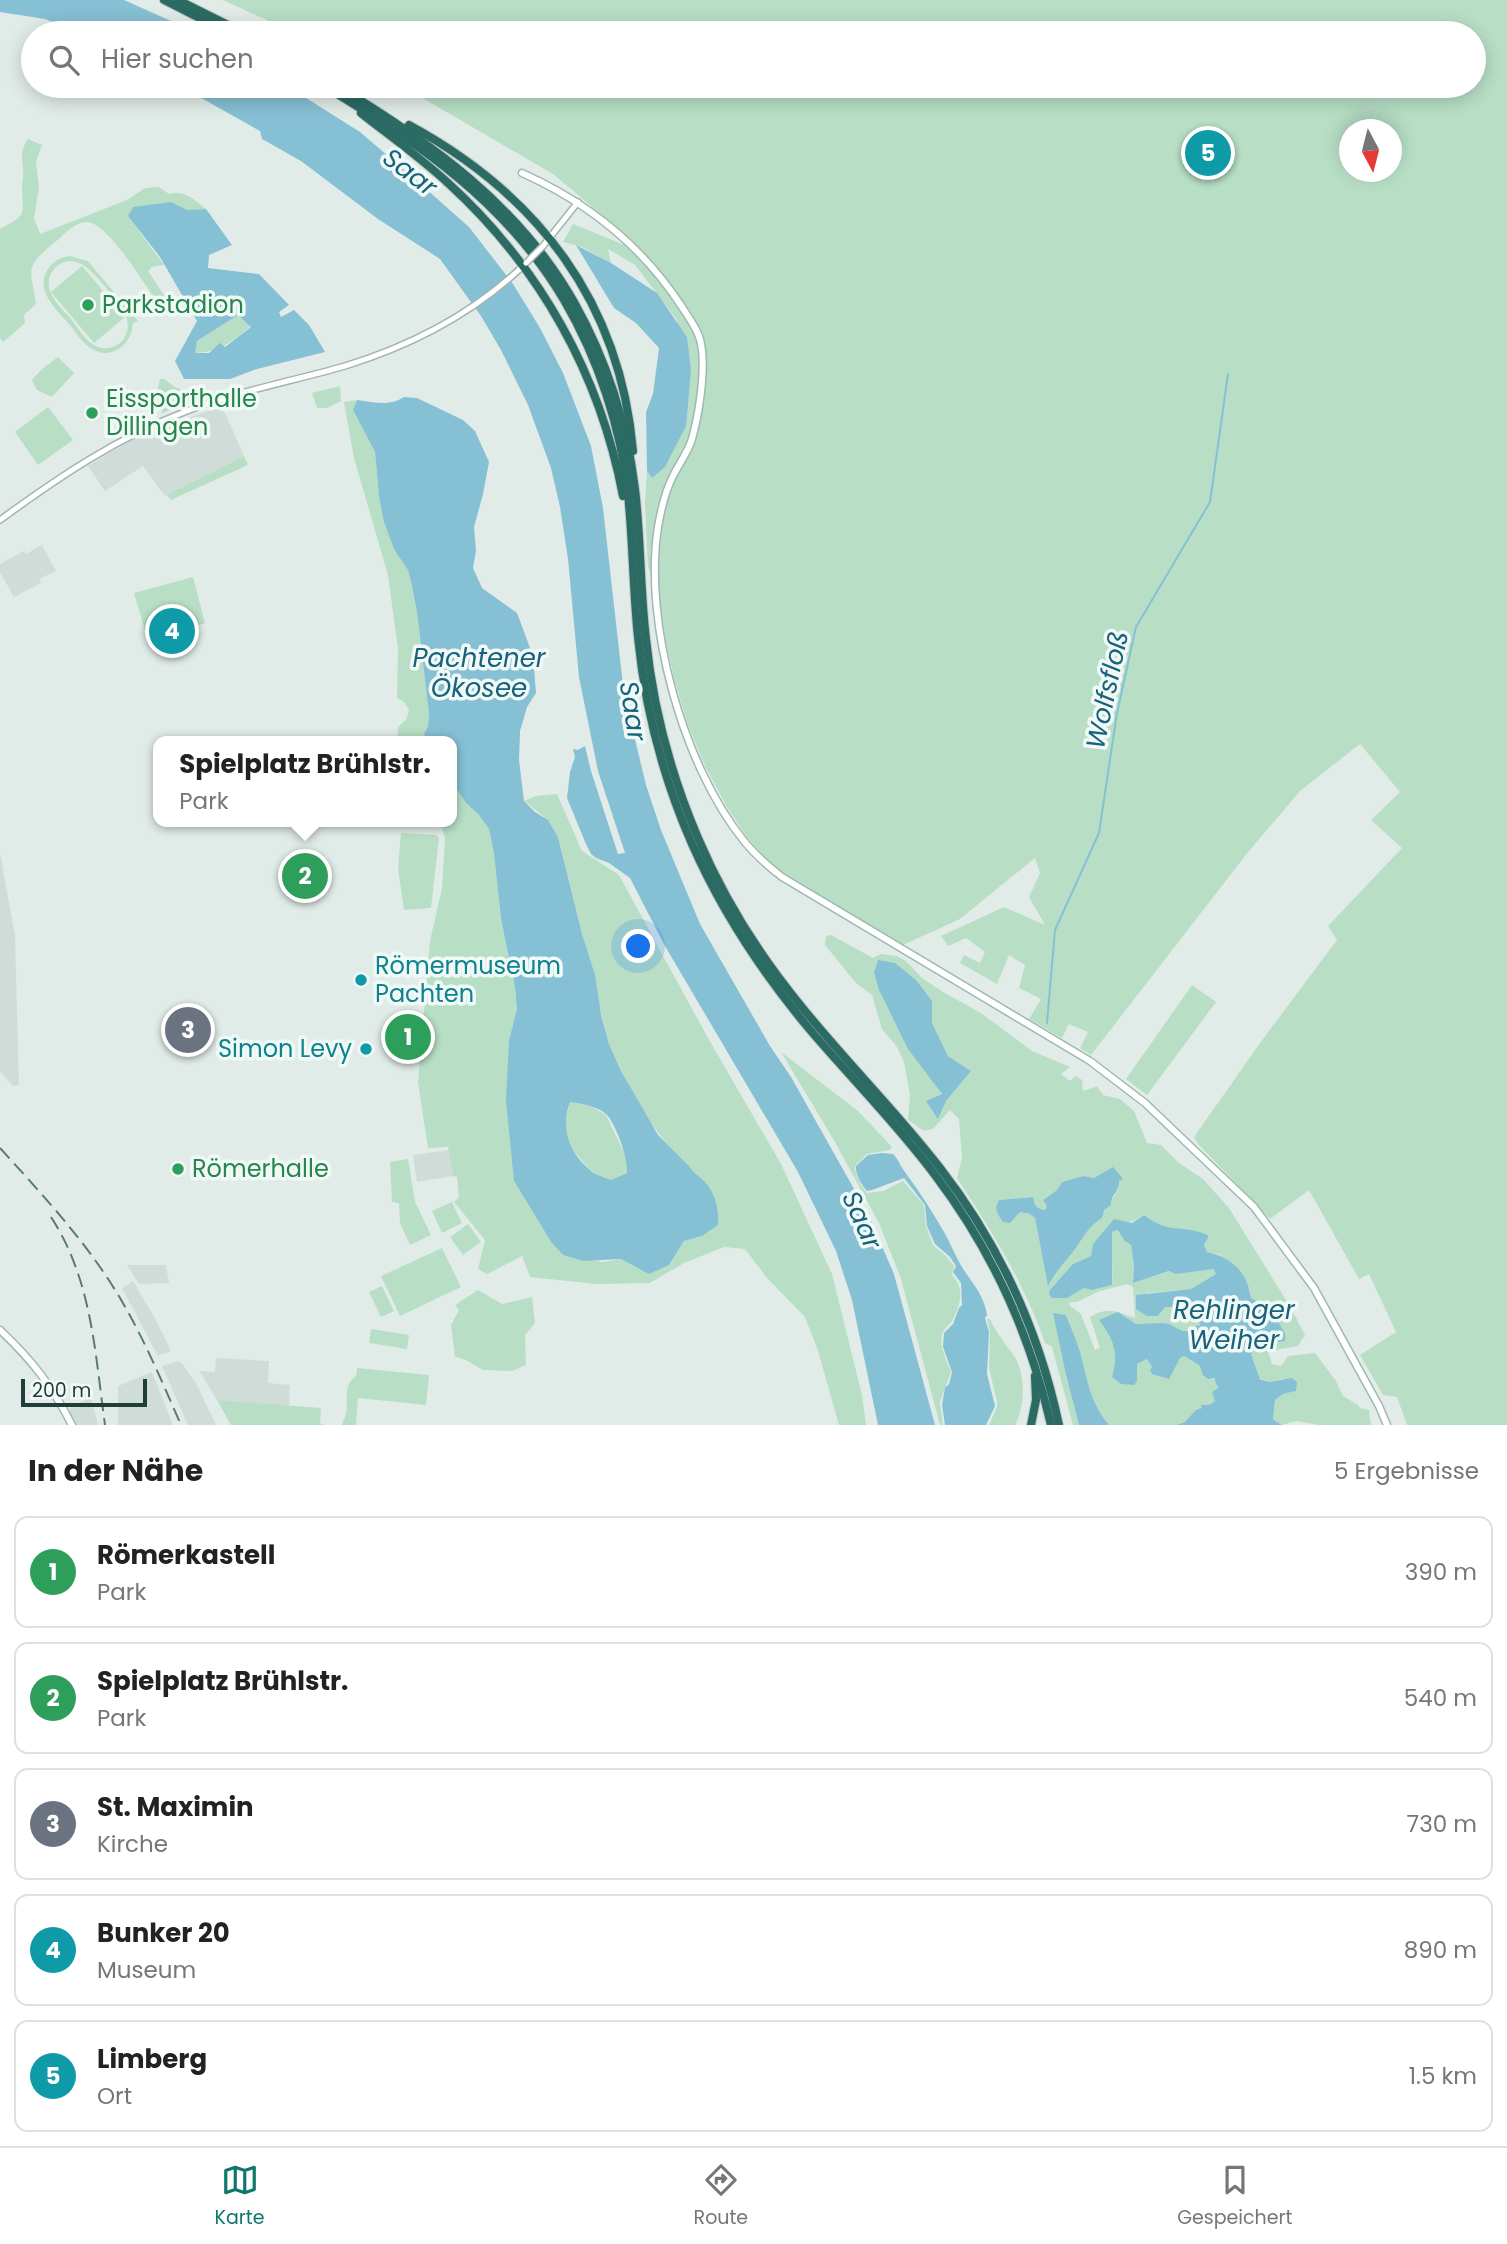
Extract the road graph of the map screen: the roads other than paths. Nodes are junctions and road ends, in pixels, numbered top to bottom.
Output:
1 (164, 0) edge
2 (178, 0) edge
3 (205, 21) edge
4 (220, 21) edge
5 (344, 98) edge
6 (345, 98) edge
7 (357, 98) edge
8 (369, 105) junction
9 (523, 173) dead end
10 (578, 202) junction
11 (551, 238) junction
12 (524, 265) junction
13 (637, 505) junction
14 (630, 518) junction
15 (0, 520) edge
16 (767, 968) junction
17 (780, 986) junction
18 (0, 1330) edge
19 (1032, 1356) junction
20 (72, 1425) edge
21 (1031, 1425) edge
22 (1051, 1425) edge
23 (1061, 1425) edge
24 (1387, 1425) edge

1 - 3 highway
2 - 4 highway
5 - 12 highway
6 - 14 highway
7 - 8 highway
8 - 11 highway
8 - 13 highway
9 - 10 main road
10 - 11 street
10 - 24 main road
11 - 12 street, bridge
11 - 13 highway
12 - 14 highway
12 - 15 street
13 - 16 highway
14 - 16 highway
16 - 17 highway
17 - 19 highway
17 - 23 highway
18 - 20 main road
19 - 21 highway
19 - 22 highway

